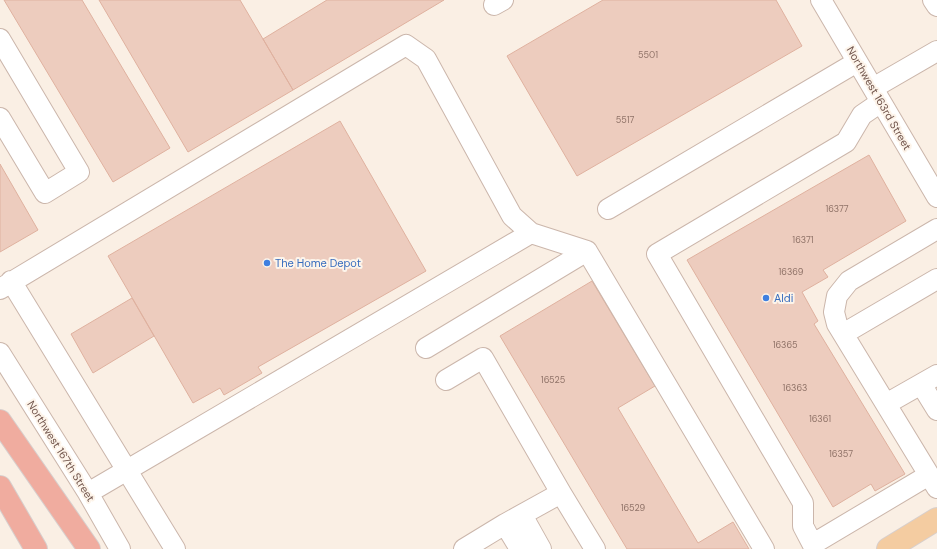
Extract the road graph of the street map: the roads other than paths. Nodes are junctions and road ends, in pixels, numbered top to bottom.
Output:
1 (821, 0) edge
2 (933, 0) edge
3 (937, 6) edge
4 (0, 39) edge
5 (937, 51) edge
6 (857, 62) junction
7 (877, 95) junction
8 (0, 118) edge
9 (934, 186) edge
10 (608, 209) dead end
11 (937, 229) edge
12 (531, 233) junction
13 (587, 251) junction
14 (6, 285) edge
15 (934, 287) edge
16 (843, 334) junction
17 (426, 348) dead end
18 (0, 353) edge
19 (446, 380) dead end
20 (929, 380) edge
21 (886, 404) junction
22 (937, 410) edge
23 (0, 421) edge
24 (127, 469) junction
25 (933, 481) edge
26 (0, 487) edge
27 (88, 493) junction
28 (561, 494) junction
29 (514, 519) junction
30 (937, 519) edge
31 (814, 547) edge
32 (468, 548) edge
33 (36, 549) edge
34 (89, 549) edge
35 (120, 549) edge
36 (175, 549) edge
37 (520, 549) edge
38 (541, 549) edge
39 (595, 549) edge
40 (764, 549) edge
41 (888, 549) edge

1 - 6 street, Northwest 163rd Street
2 - 3 street
4 - 8 street
5 - 7 street
6 - 7 street, Northwest 163rd Street
6 - 10 street
7 - 9 street, Northwest 163rd Street
7 - 31 street
11 - 16 street
12 - 13 street
12 - 14 street
12 - 24 street
13 - 17 street
13 - 40 street
14 - 24 street
15 - 16 street
16 - 21 street
18 - 27 street, Northwest 167th Street
19 - 28 street
20 - 21 street
20 - 22 street
21 - 25 street
23 - 34 highway
24 - 27 street
24 - 36 street
25 - 31 street
26 - 33 highway
27 - 35 street, Northwest 167th Street
28 - 29 street
28 - 39 street
29 - 32 street
29 - 37 street
29 - 38 street
30 - 41 main road

